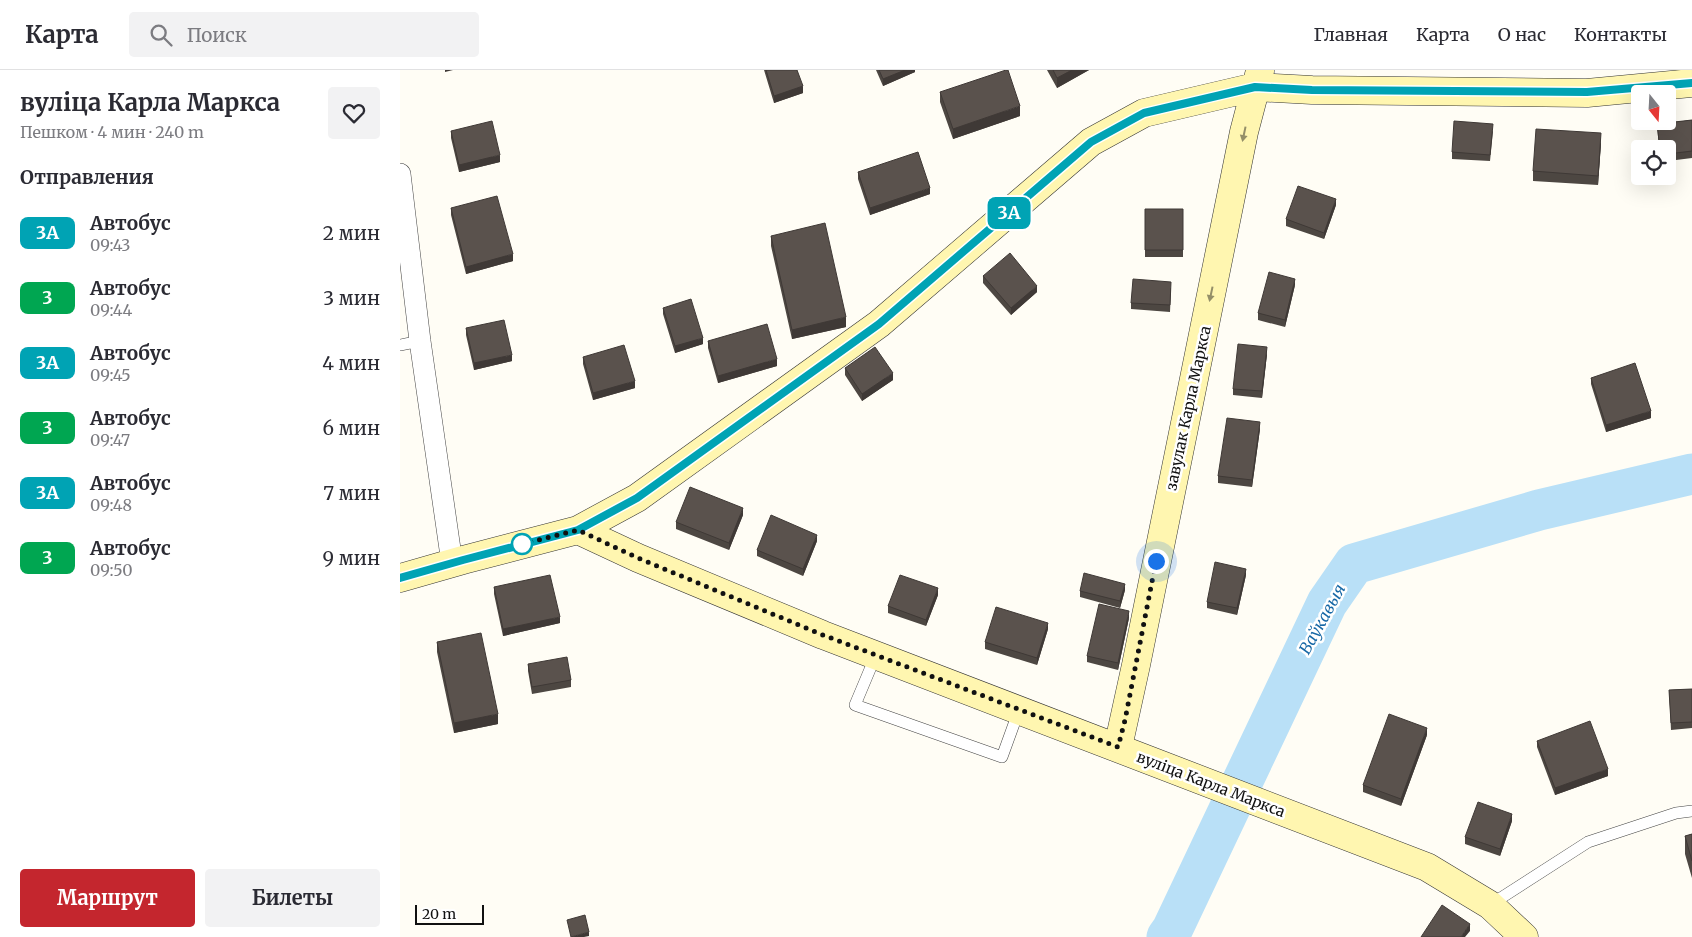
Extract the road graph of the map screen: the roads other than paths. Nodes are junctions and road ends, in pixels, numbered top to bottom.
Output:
1 (1258, 78) edge
2 (1692, 83) edge
3 (400, 174) edge
4 (410, 343) edge
5 (578, 530) junction
6 (452, 563) junction
7 (400, 578) edge
8 (876, 655) junction
9 (1019, 710) junction
10 (1118, 747) junction
11 (1692, 811) edge
12 (1490, 905) junction
13 (1524, 937) edge

1 - 2 street
1 - 5 street
1 -> 10 street, завулак Карла Маркса
3 - 4 street
4 - 6 street
5 - 6 street
5 - 8 street, вуліца Карла Маркса
6 - 7 street
8 - 9 street, вуліца Карла Маркса
8 - 9 lane
9 - 10 street, вуліца Карла Маркса
10 - 12 street, вуліца Карла Маркса
11 - 12 lane
12 - 13 street, вуліца Карла Маркса

